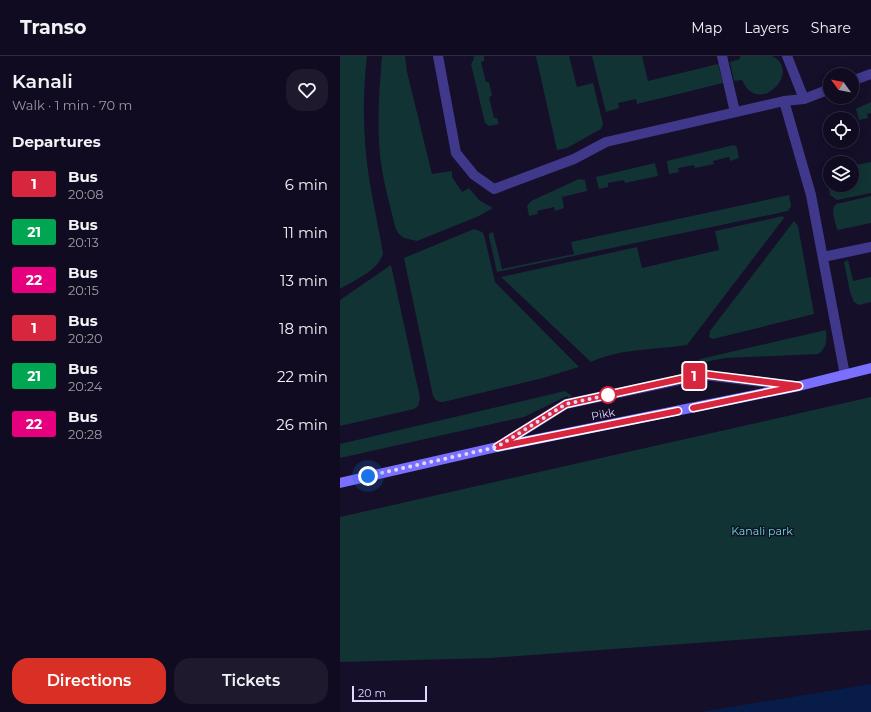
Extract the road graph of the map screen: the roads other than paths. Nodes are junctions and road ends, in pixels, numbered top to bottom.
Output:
1 (438, 56) edge
2 (722, 56) edge
3 (787, 56) edge
4 (871, 74) edge
5 (859, 78) edge
6 (823, 92) edge
7 (804, 99) junction
8 (784, 101) junction
9 (736, 112) junction
10 (871, 247) edge
11 (823, 257) junction
12 (871, 368) edge
13 (845, 375) junction
14 (799, 386) junction
15 (497, 447) junction
16 (340, 483) edge

1 - 9 street
2 - 9 street
3 - 7 street
4 - 5 street
6 - 7 street
7 - 8 street
8 - 9 street
8 - 11 street
10 - 11 street
11 - 13 street
12 - 13 street, Pikk
13 - 14 street, Pikk
14 - 15 street, Pikk
14 - 15 street
15 - 16 street, Pikk

